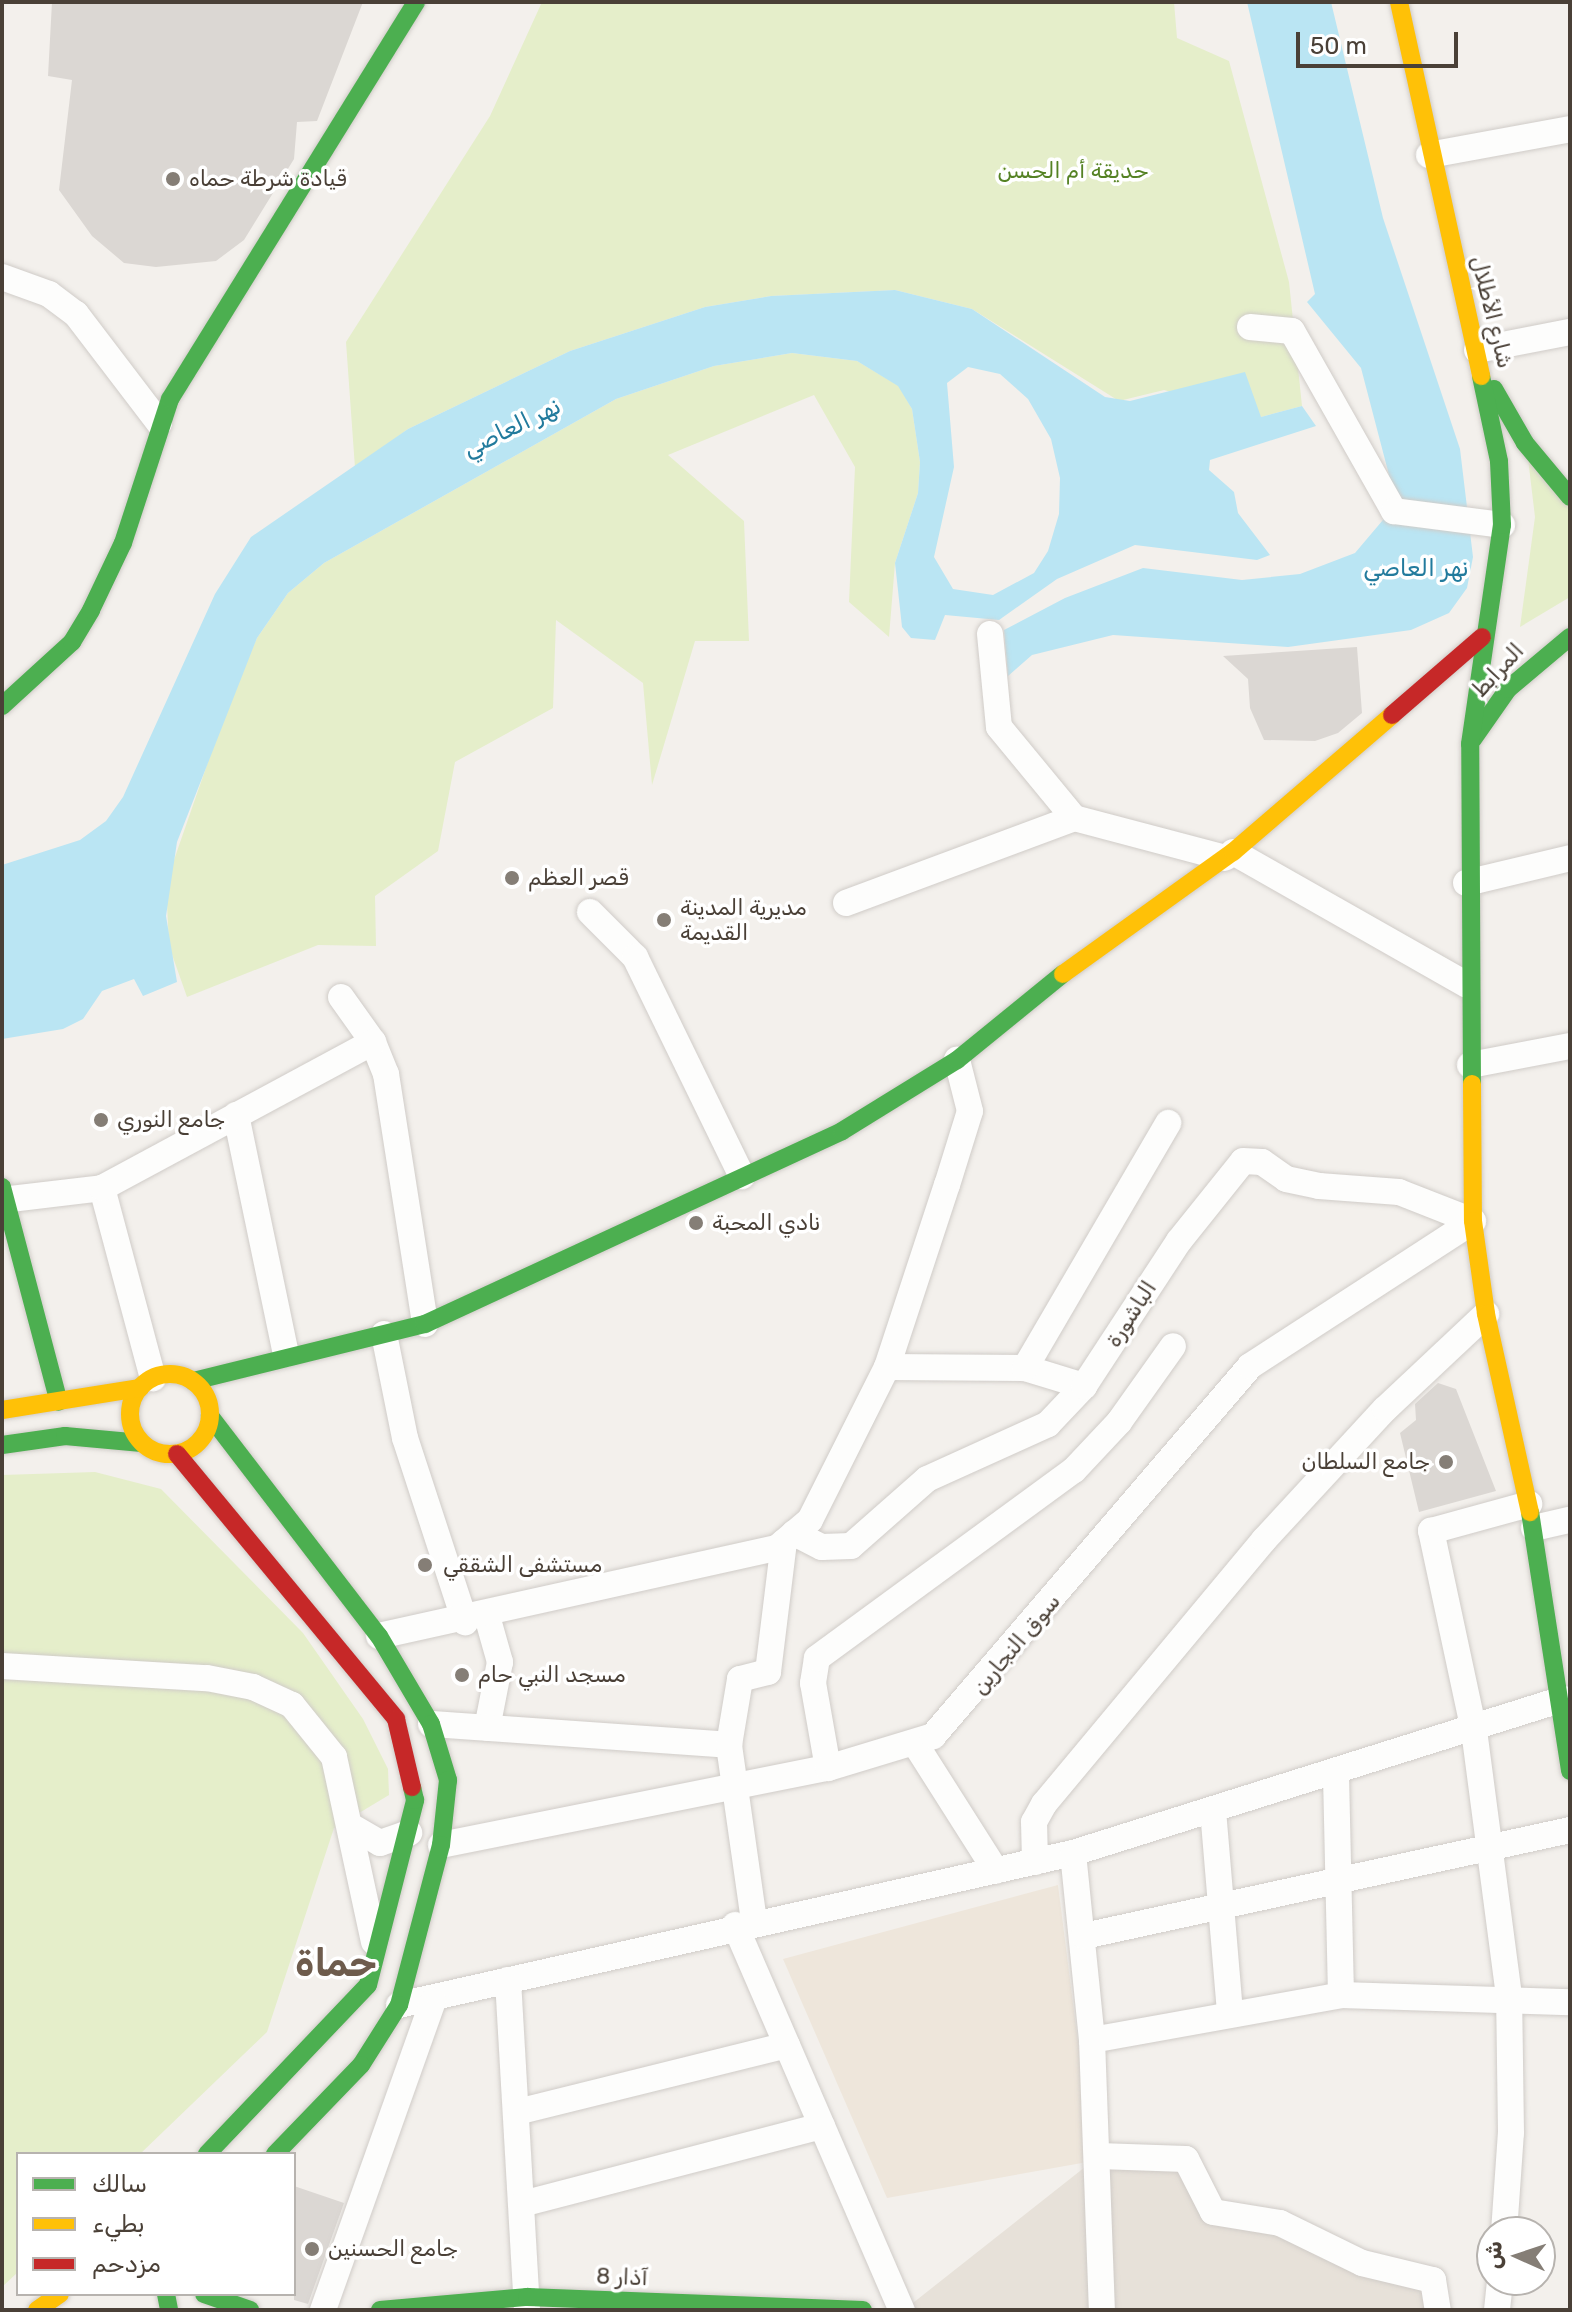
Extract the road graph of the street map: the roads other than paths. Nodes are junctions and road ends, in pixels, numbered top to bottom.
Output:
1 (416, 2) edge
2 (1399, 2) edge
3 (1570, 129) edge
4 (1429, 155) junction
5 (2, 277) edge
6 (1250, 327) dead end
7 (1570, 332) edge
8 (1480, 360) junction
9 (159, 423) junction
10 (1570, 497) edge
11 (1489, 526) junction
12 (990, 634) dead end
13 (1482, 637) junction
14 (1570, 637) edge
15 (2, 706) edge
16 (1470, 744) junction
17 (1074, 818) junction
18 (1229, 855) junction
19 (1570, 858) edge
20 (1466, 883) junction
21 (846, 903) dead end
22 (590, 912) dead end
23 (1467, 985) junction
24 (341, 997) dead end
25 (373, 1042) junction
26 (1570, 1046) edge
27 (957, 1060) junction
28 (1470, 1065) junction
29 (236, 1115) junction
30 (1168, 1123) dead end
31 (742, 1176) junction
32 (102, 1188) junction
33 (3, 1195) edge
34 (1473, 1221) junction
35 (1486, 1314) junction
36 (425, 1324) junction
37 (384, 1334) junction
38 (1173, 1346) dead end
39 (286, 1354) junction
40 (887, 1367) junction
41 (1025, 1368) junction
42 (193, 1381) junction
43 (146, 1383) junction
44 (1084, 1386) junction
45 (59, 1402) junction
46 (2, 1410) edge
47 (210, 1416) junction
48 (142, 1443) junction
49 (2, 1445) edge
50 (177, 1454) junction
51 (1532, 1516) junction
52 (1570, 1520) edge
53 (789, 1538) junction
54 (476, 1619) junction
55 (379, 1636) junction
56 (2, 1666) edge
57 (1563, 1699) junction
58 (431, 1724) junction
59 (487, 1728) junction
60 (1474, 1731) junction
61 (729, 1745) junction
62 (916, 1745) junction
63 (828, 1768) junction
64 (1570, 1771) edge
65 (1336, 1775) junction
66 (739, 1786) junction
67 (1213, 1810) junction
68 (354, 1828) junction
69 (1570, 1830) edge
70 (409, 1833) junction
71 (441, 1845) junction
72 (1488, 1847) junction
73 (1073, 1853) junction
74 (1035, 1862) junction
75 (996, 1871) junction
76 (1339, 1880) junction
77 (1223, 1905) junction
78 (744, 1923) junction
79 (1084, 1936) junction
80 (378, 1963) junction
81 (508, 1980) junction
82 (1341, 1995) junction
83 (1509, 1996) junction
84 (433, 2001) junction
85 (1570, 2002) edge
86 (399, 2005) junction
87 (1230, 2011) junction
88 (1092, 2040) junction
89 (787, 2045) junction
90 (517, 2112) junction
91 (822, 2126) junction
92 (209, 2152) edge
93 (277, 2152) edge
94 (1099, 2156) junction
95 (522, 2204) junction
96 (1505, 2216) edge
97 (59, 2296) edge
98 (211, 2296) edge
99 (527, 2303) edge
100 (240, 2304) edge
101 (415, 2306) edge
102 (37, 2310) edge
103 (323, 2310) edge
104 (380, 2310) edge
105 (863, 2310) edge
106 (902, 2310) edge
107 (1102, 2310) edge
108 (1438, 2310) edge

1 - 9 main road
2 - 4 main road, شارع الأطلال
3 - 4 street
4 - 8 main road, شارع الأطلال
5 - 9 street
6 - 11 street
7 - 8 street
8 - 10 main road
8 - 11 main road, شارع الأطلال
9 - 15 main road
11 - 13 main road, شارع الأطلال
12 - 17 street
13 - 16 main road, شارع الأطلال
13 - 18 main road
14 - 16 main road, المرابط
16 - 20 main road, شارع الأطلال
17 - 18 street
17 - 21 street
18 - 23 street
18 - 27 main road
19 - 20 street
20 - 23 main road, شارع الأطلال
22 - 31 street
23 - 28 main road, شارع الأطلال
24 - 25 street
25 - 29 street
25 - 36 street
26 - 28 street
27 - 31 main road
27 - 40 street
28 - 34 main road, شارع الأطلال
29 - 32 street
29 - 39 street
30 - 41 street
31 - 36 main road
32 - 33 street
32 - 43 street
33 - 45 main road
34 - 35 main road, شارع الأطلال
34 - 44 street, الباشورة
34 - 62 street, سوق النجارين
35 - 51 main road, شارع الأطلال
35 - 74 street
36 - 37 main road
37 - 39 main road
37 - 54 street
38 - 63 street
39 - 42 main road
40 - 41 street
40 - 53 street
41 - 44 street
42 - 43 main road
42 - 47 main road
43 - 45 main road
43 - 48 main road
44 - 53 street, الباشورة
45 - 46 main road
47 - 50 main road
47 - 55 main road
48 - 49 main road
48 - 50 main road
50 - 70 main road
51 - 52 street
51 - 57 main road, شارع الأطلال
51 - 60 street
53 - 54 street
53 - 61 street
54 - 55 street
54 - 59 street
55 - 58 main road
56 - 68 street
57 - 60 street
57 - 64 main road, شارع الأطلال
58 - 59 street
58 - 71 main road
59 - 61 street
60 - 65 street
60 - 72 street
61 - 66 street
62 - 63 street, سوق النجارين
62 - 75 street
63 - 66 street, سوق النجارين
65 - 67 street
65 - 76 street
66 - 71 street, سوق النجارين
66 - 78 street
67 - 73 street
67 - 77 street
68 - 70 street
68 - 80 street
69 - 72 street
70 - 80 main road
71 - 86 main road
72 - 76 street
72 - 83 street
73 - 74 street
73 - 79 street
74 - 75 street
75 - 78 street
76 - 77 street
76 - 82 street
77 - 79 street
77 - 87 street
78 - 81 street
78 - 89 street
79 - 88 street
80 - 92 main road
81 - 84 street
81 - 90 street
82 - 83 street
82 - 87 street
83 - 85 street
83 - 96 street
84 - 86 street
84 - 103 street
86 - 93 main road
87 - 88 street
88 - 94 street
89 - 90 street
89 - 91 street
90 - 95 street
91 - 95 street
91 - 106 street
94 - 107 street
94 - 108 street
95 - 99 street
97 - 102 main road
98 - 100 main road
99 - 101 main road, 8 آذار
99 - 105 main road, 8 آذار
101 - 104 main road, 8 آذار

